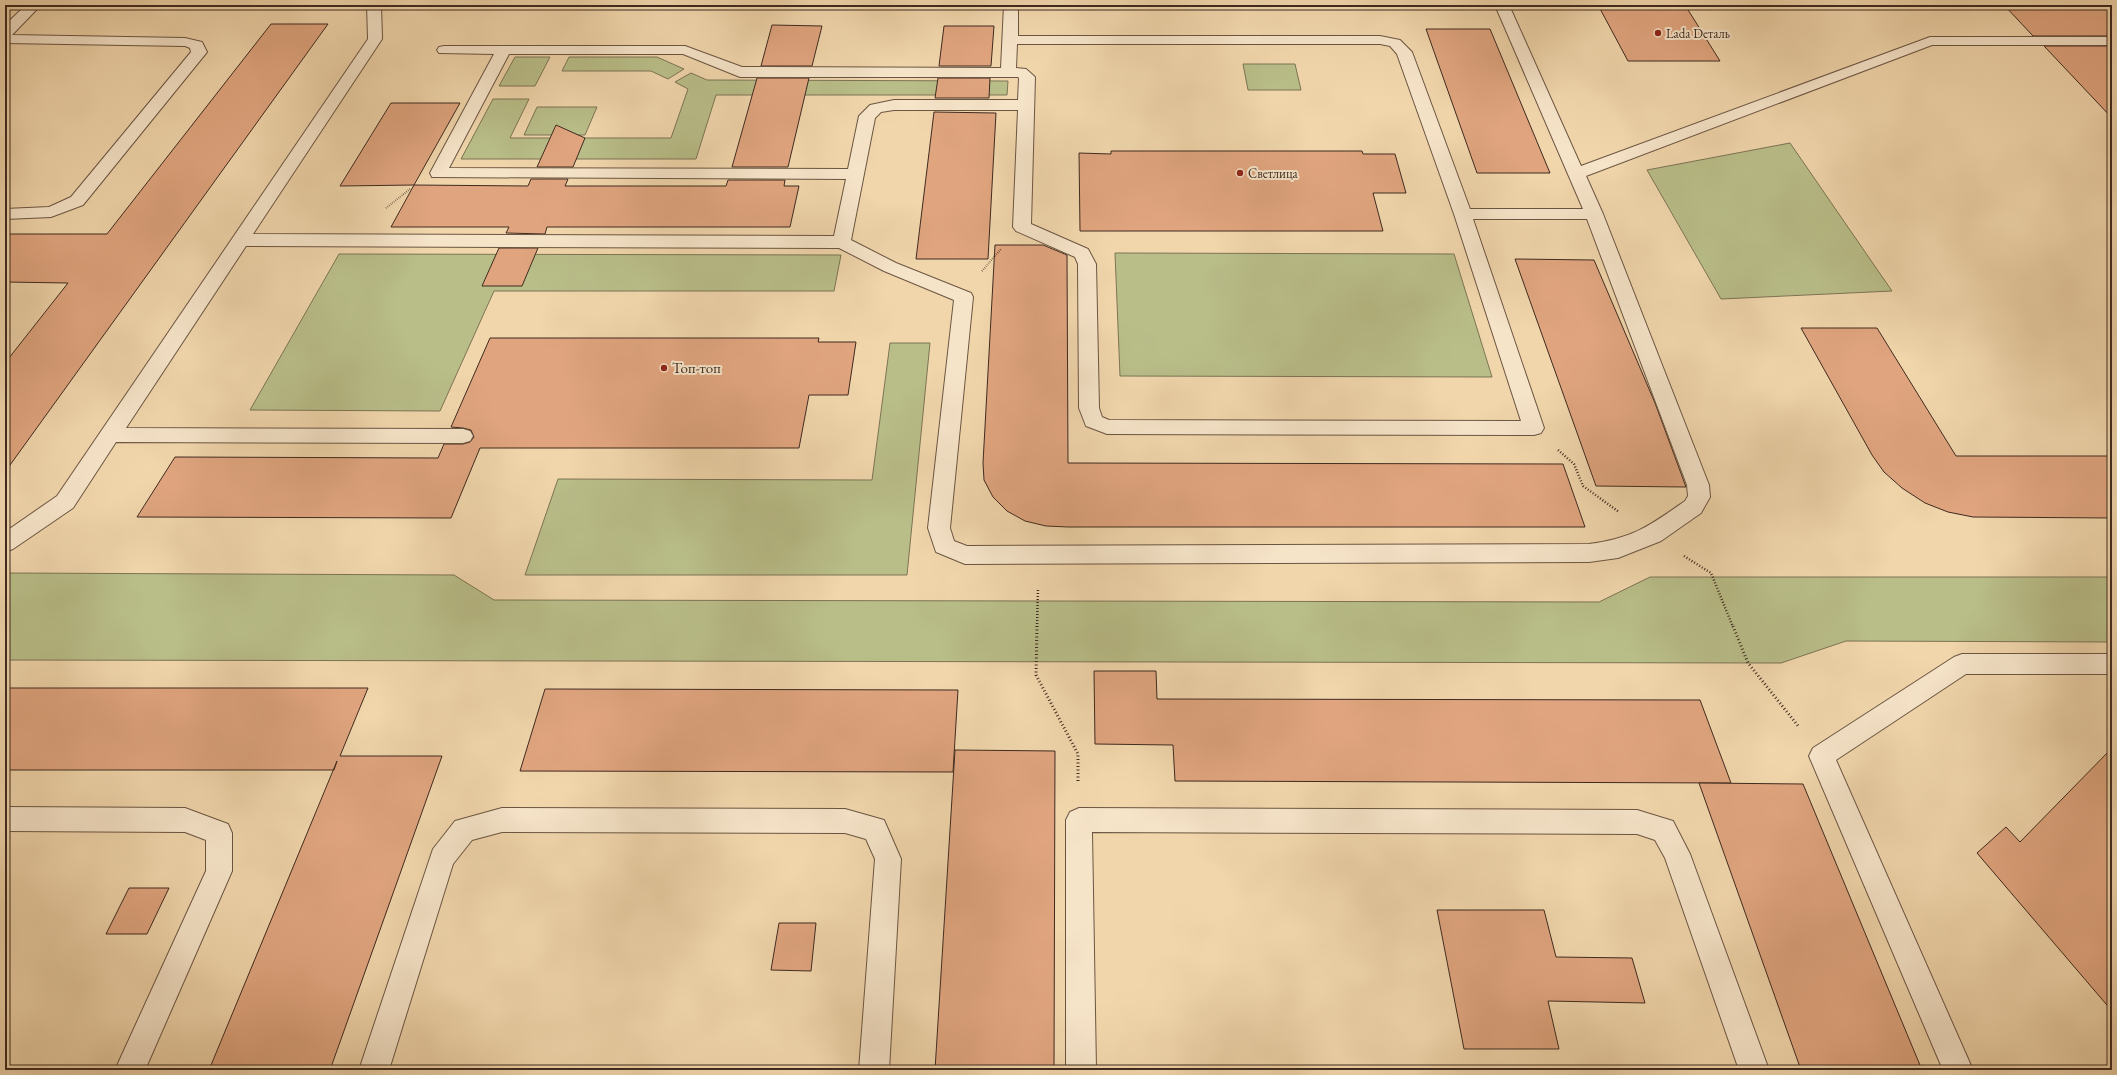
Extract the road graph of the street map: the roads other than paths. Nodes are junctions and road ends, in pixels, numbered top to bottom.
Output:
1 (34, 5) edge
2 (374, 5) edge
3 (1011, 5) edge
4 (1502, 5) edge
5 (5, 33) edge
6 (5, 39) edge
7 (1010, 40) junction
8 (2112, 41) edge
9 (444, 50) dead end
10 (504, 50) junction
11 (1008, 72) junction
12 (1026, 105) junction
13 (854, 174) junction
14 (1576, 174) junction
15 (5, 214) edge
16 (1463, 214) junction
17 (1594, 214) junction
18 (241, 240) junction
19 (842, 242) junction
20 (110, 436) junction
21 (463, 436) dead end
22 (5, 543) edge
23 (2112, 664) edge
24 (5, 819) edge
25 (130, 1070) edge
26 (374, 1070) edge
27 (874, 1070) edge
28 (1081, 1070) edge
29 (1754, 1070) edge
30 (1958, 1070) edge

1 - 5 lane
2 - 18 lane
3 - 7 lane
4 - 14 lane
6 - 15 lane
7 - 11 lane
7 - 16 lane
8 - 14 lane
9 - 10 lane
10 - 11 lane
10 - 13 lane
11 - 12 lane
12 - 13 lane
12 - 16 lane
13 - 19 lane
14 - 17 lane
16 - 17 lane
17 - 19 lane
18 - 19 lane
18 - 20 lane
20 - 21 lane
20 - 22 lane
23 - 30 lane
24 - 25 lane
26 - 27 lane
28 - 29 lane

